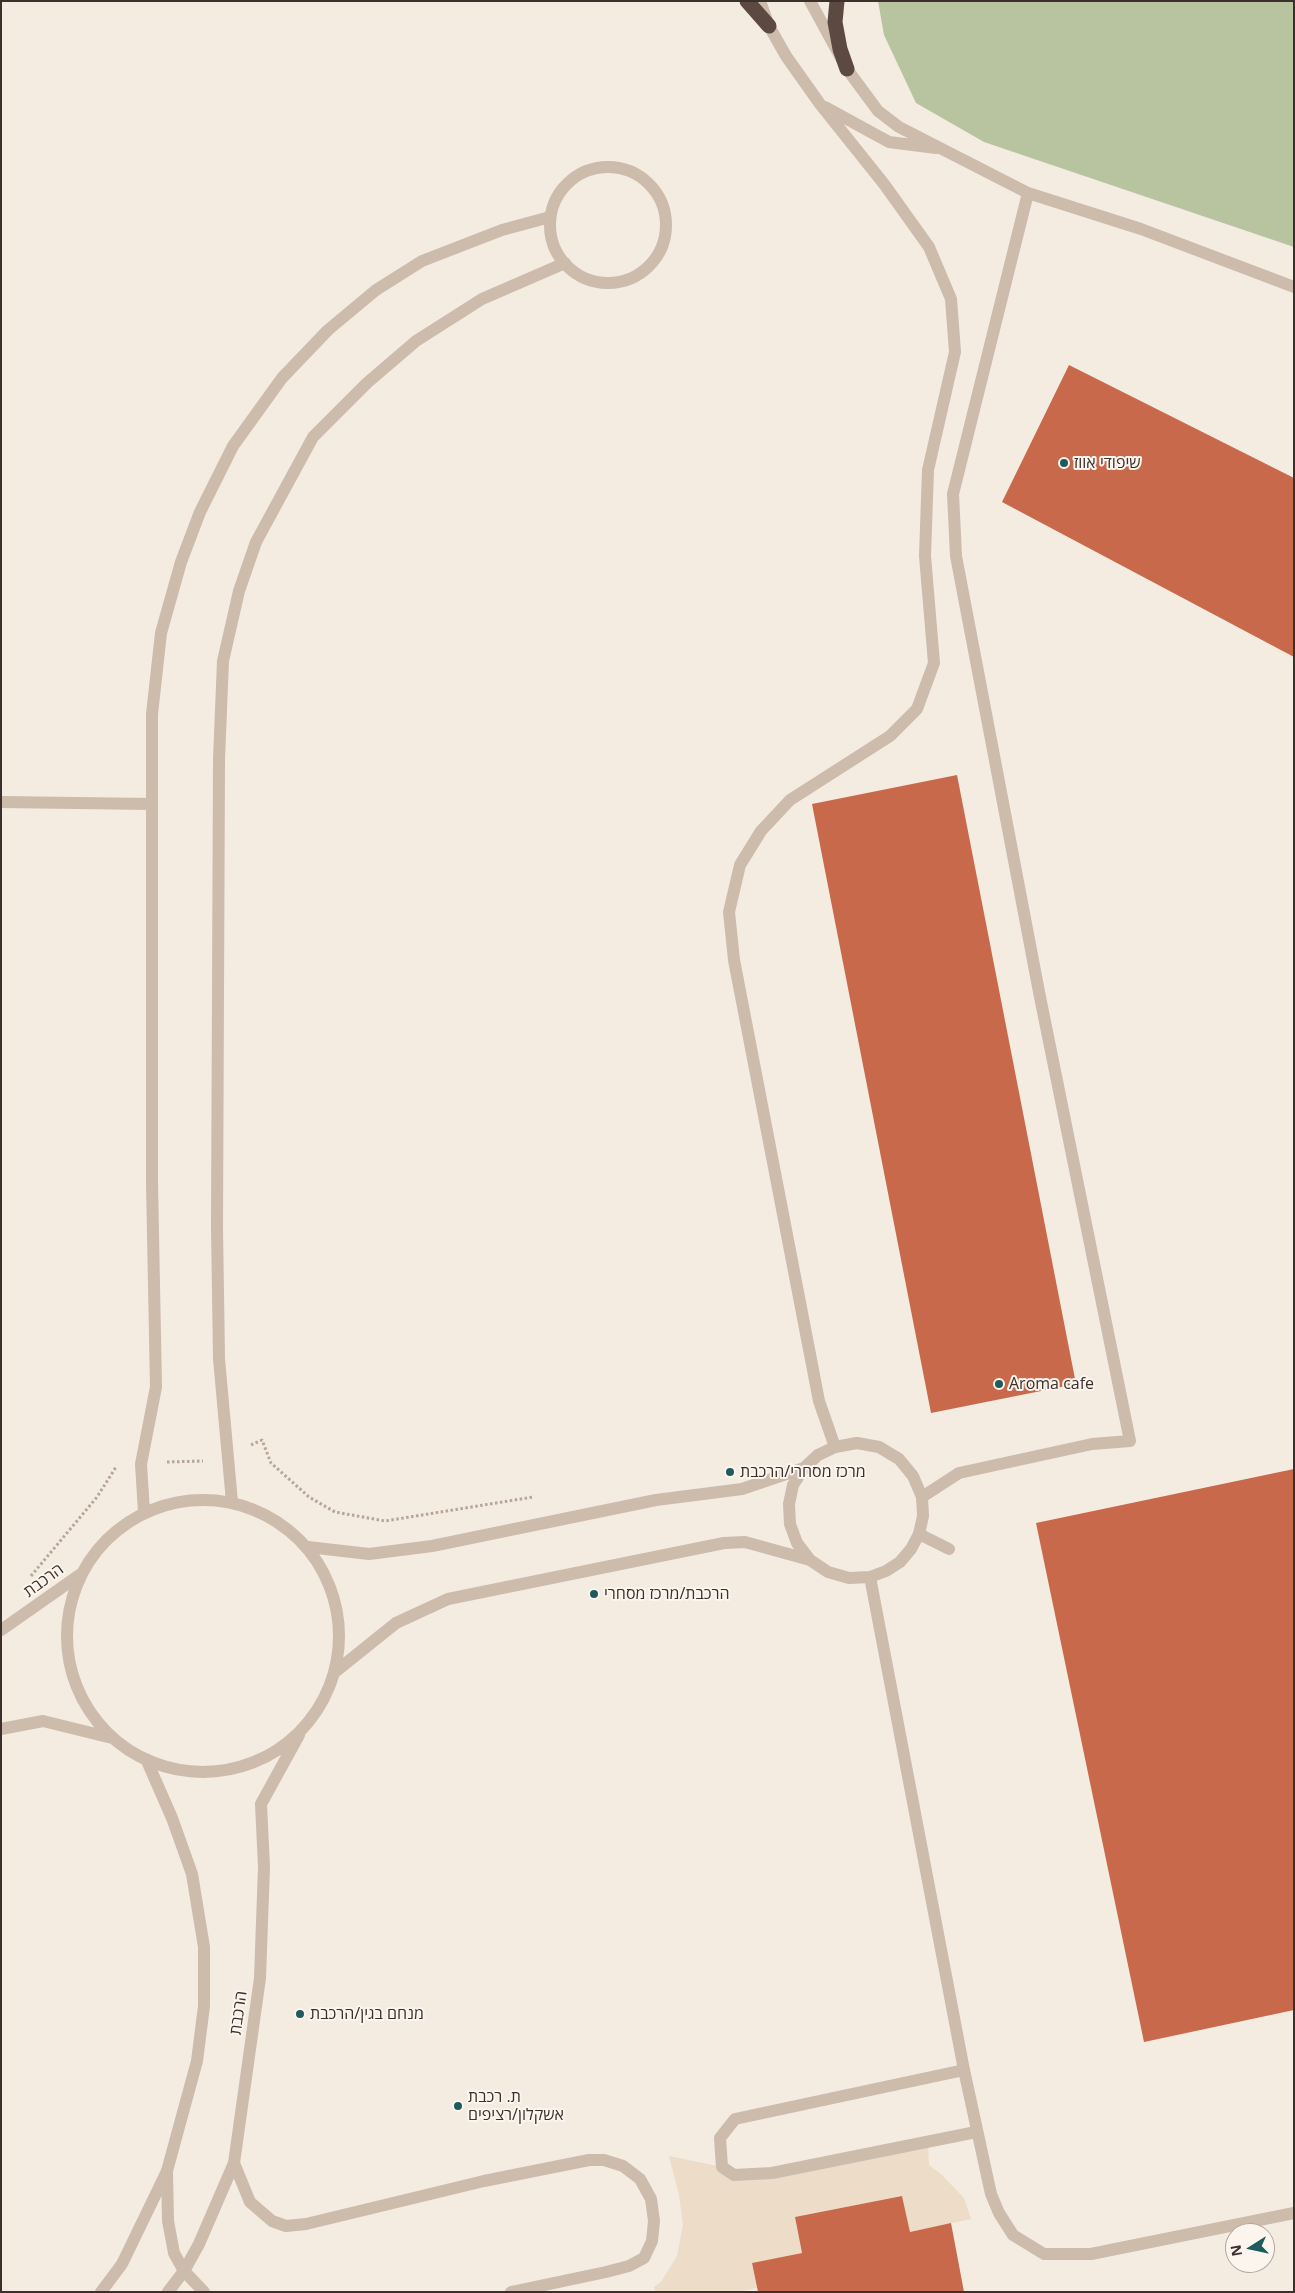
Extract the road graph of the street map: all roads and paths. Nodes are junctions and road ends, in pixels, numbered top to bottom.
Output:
1 (747, 1) edge
2 (760, 1) edge
3 (810, 1) edge
4 (837, 1) edge
5 (769, 26) junction
6 (846, 69) junction
7 (820, 104) junction
8 (948, 150) junction
9 (1028, 192) junction
10 (550, 217) junction
11 (565, 263) junction
12 (1294, 287) edge
13 (1, 802) edge
14 (152, 804) junction
15 (835, 1446) junction
16 (228, 1456) junction
17 (141, 1464) junction
18 (804, 1468) junction
19 (539, 1496) dead end
20 (922, 1497) junction
21 (232, 1502) junction
22 (144, 1512) junction
23 (919, 1534) junction
24 (308, 1547) junction
25 (949, 1549) dead end
26 (810, 1560) junction
27 (81, 1574) junction
28 (870, 1577) junction
29 (30, 1578) dead end
30 (1, 1630) edge
31 (335, 1672) junction
32 (1, 1728) edge
33 (301, 1731) junction
34 (112, 1738) junction
35 (147, 1761) junction
36 (964, 2070) junction
37 (976, 2132) junction
38 (234, 2163) junction
39 (167, 2171) junction
40 (1294, 2213) edge
41 (184, 2271) junction
42 (101, 2292) edge
43 (168, 2292) edge
44 (204, 2292) edge
45 (511, 2292) edge

1 - 5 highway
2 - 5 street
3 - 6 street
4 - 6 highway
5 - 7 street
6 - 8 street
7 - 8 street
7 - 15 street
8 - 9 street
9 - 12 street
9 - 20 street
10 - 11 street
10 - 11 street
10 - 14 street
11 - 16 street
13 - 14 street
14 - 17 street
15 - 18 street
15 - 20 street
16 - 17 path
16 - 19 path
16 - 21 street
17 - 22 street
17 - 29 path
18 - 24 street
18 - 26 street
20 - 23 street
21 - 22 street
21 - 24 street
22 - 27 street
23 - 25 street
23 - 28 street
24 - 31 street
26 - 28 street
26 - 31 street
27 - 30 street, הרכבת
27 - 34 street
28 - 36 street
31 - 33 street
32 - 34 street
33 - 35 street
33 - 38 street, הרכבת
34 - 35 street
35 - 39 street
36 - 37 street
36 - 37 street
37 - 40 street
38 - 41 street, הרכבת
38 - 45 street
39 - 41 street
39 - 42 street
41 - 43 street, הרכבת
41 - 44 street

